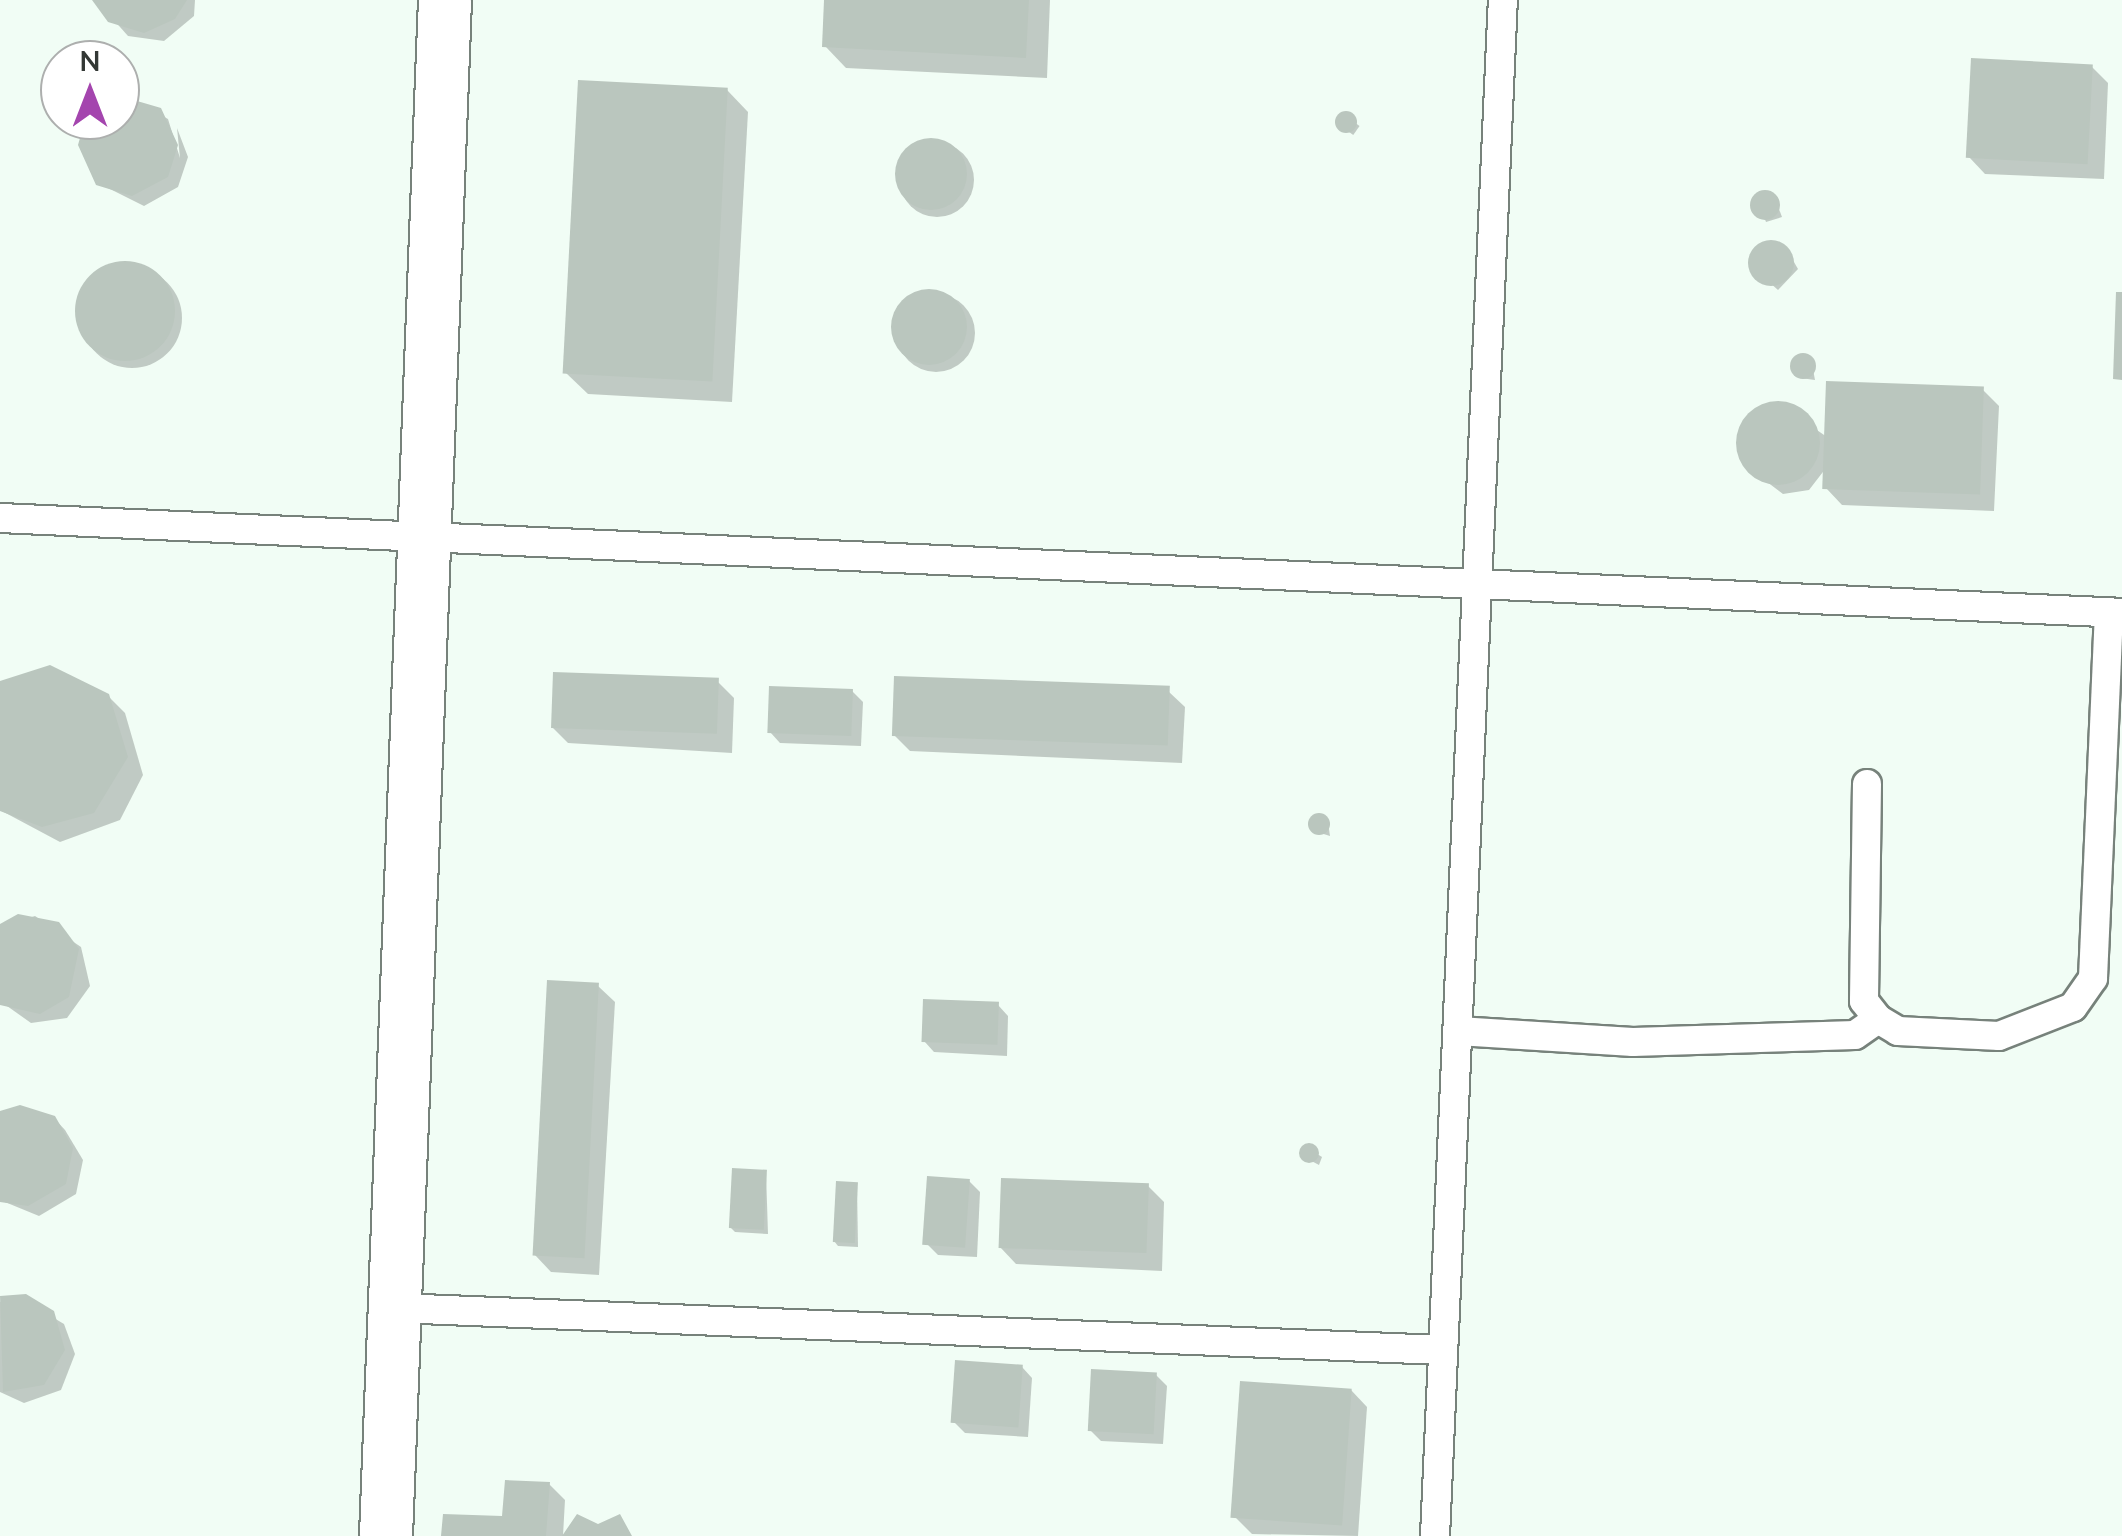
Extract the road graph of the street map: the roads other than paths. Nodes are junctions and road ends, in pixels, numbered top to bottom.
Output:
1 (445, 0) edge
2 (1503, 0) edge
3 (0, 518) edge
4 (426, 536) junction
5 (1478, 582) junction
6 (2115, 613) edge
7 (1867, 784) dead end
8 (1878, 1019) junction
9 (1458, 1031) junction
10 (396, 1308) junction
11 (1443, 1350) junction
12 (386, 1536) edge
13 (1435, 1536) edge

1 - 4 street
2 - 5 lane
3 - 4 lane
4 - 5 lane
4 - 10 street
5 - 6 lane
5 - 9 lane
6 - 8 lane
7 - 8 lane
8 - 9 lane
9 - 11 lane
10 - 11 lane
10 - 12 street
11 - 13 lane

